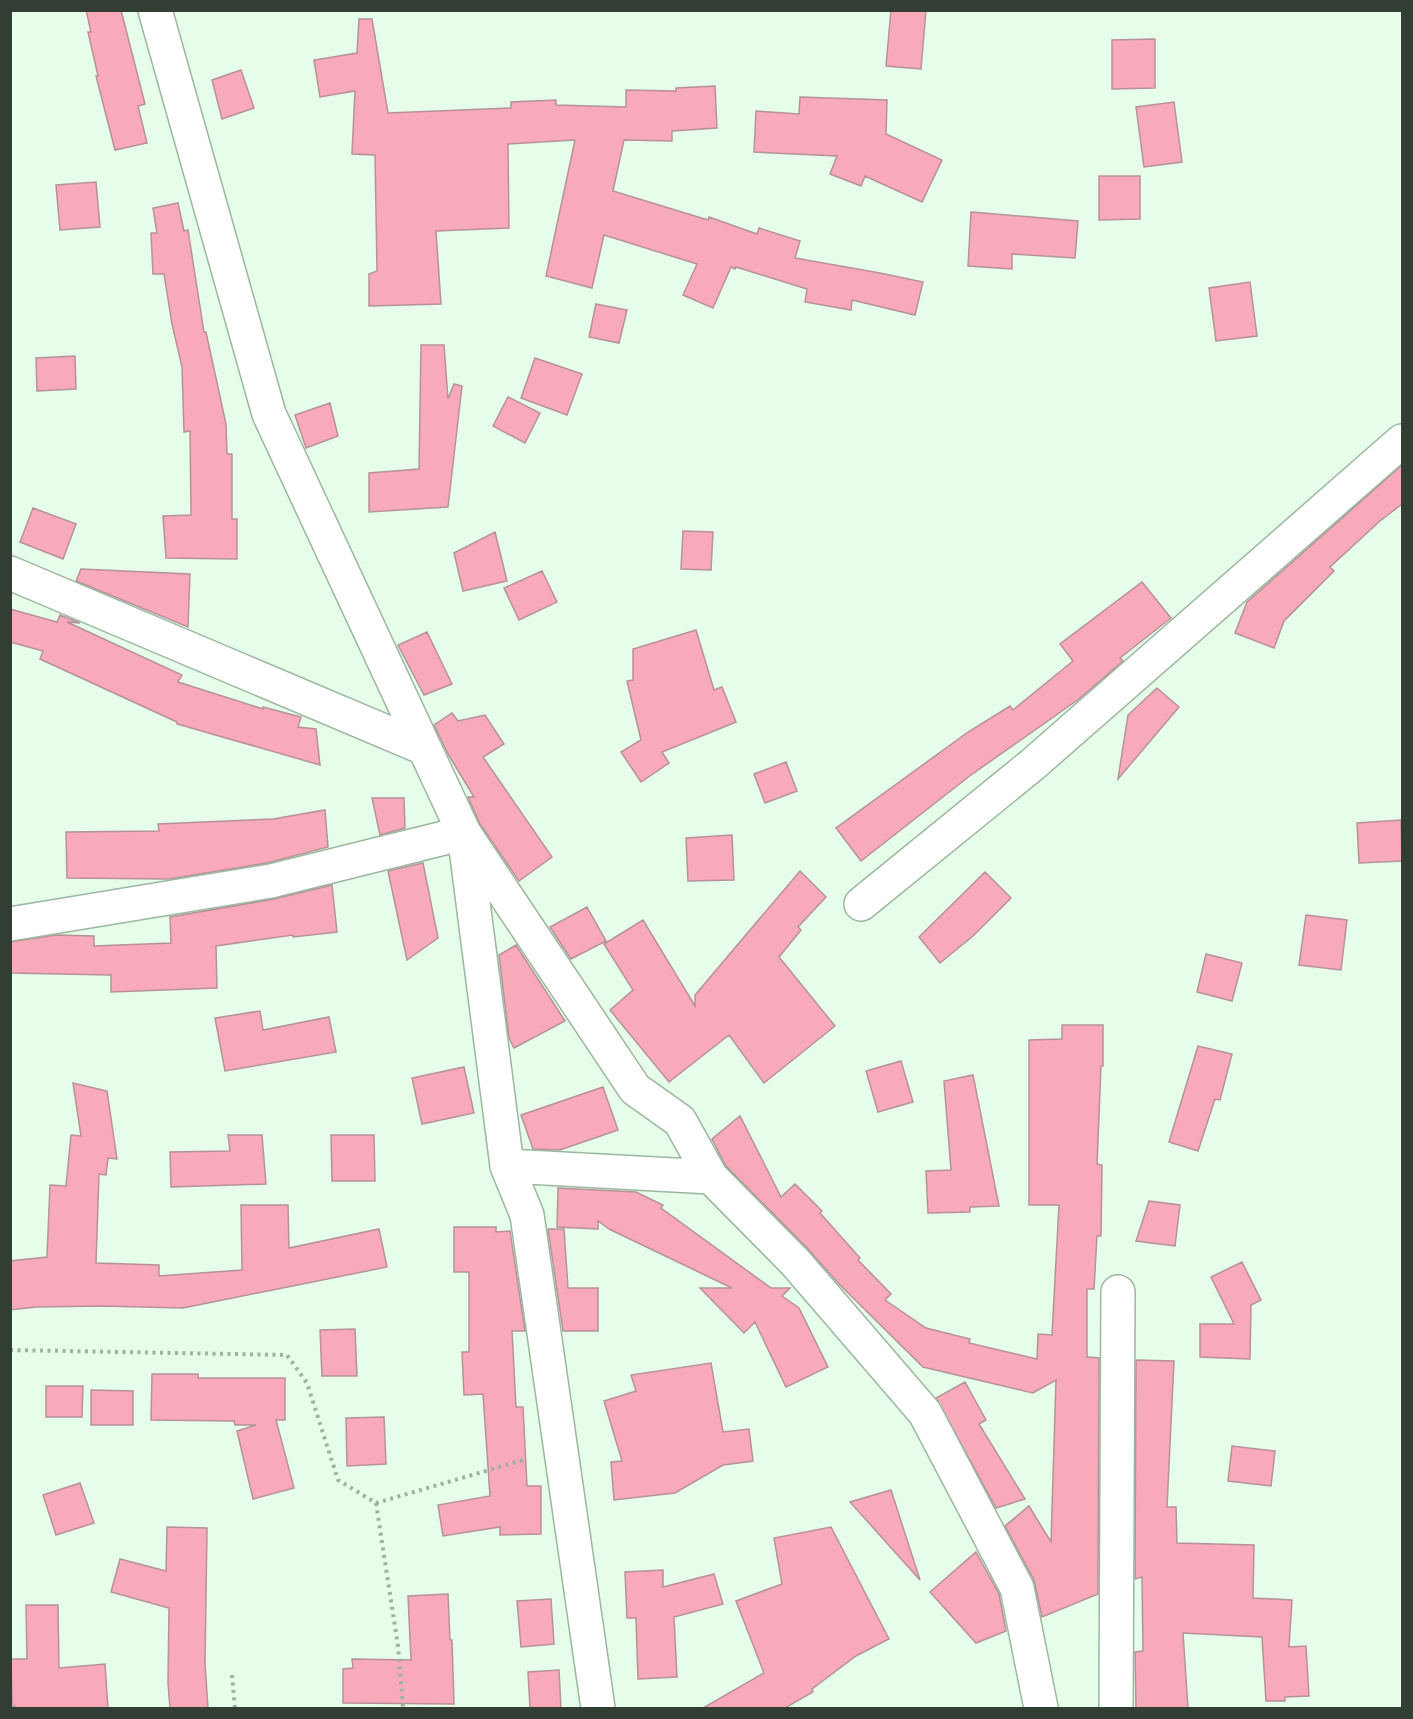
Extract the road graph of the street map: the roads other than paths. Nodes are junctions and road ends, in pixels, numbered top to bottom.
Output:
1 (155, 10) edge
2 (1402, 441) edge
3 (10, 573) edge
4 (424, 748) junction
5 (464, 833) junction
6 (861, 904) dead end
7 (10, 924) edge
8 (507, 1166) junction
9 (711, 1177) junction
10 (1118, 1292) dead end
11 (598, 1708) edge
12 (1041, 1708) edge
13 (1116, 1708) edge

1 - 4 street
2 - 6 street
3 - 4 street
4 - 5 street
5 - 7 street
5 - 8 street
5 - 9 street
8 - 9 street
8 - 11 street
9 - 12 street
10 - 13 street

